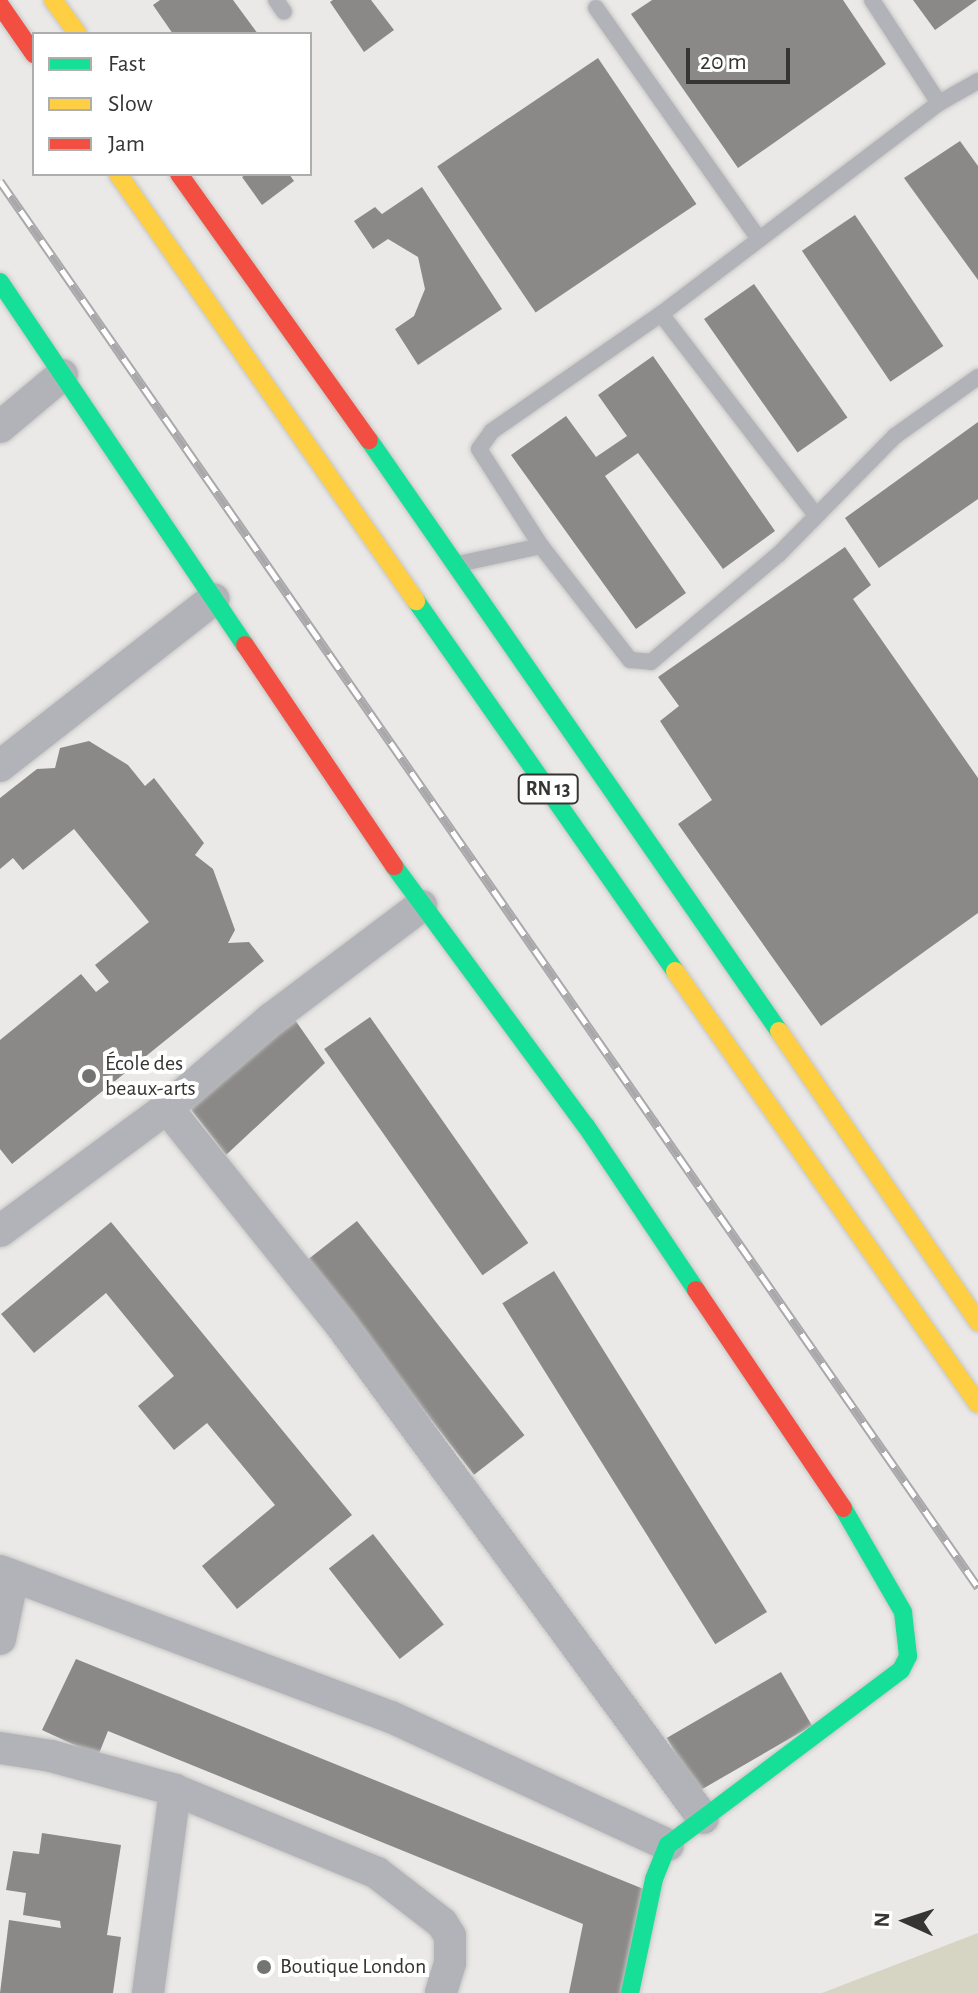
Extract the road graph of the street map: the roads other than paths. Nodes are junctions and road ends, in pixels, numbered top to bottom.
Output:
1 (53, 0) edge
2 (872, 0) edge
3 (0, 5) edge
4 (596, 8) dead end
5 (77, 32) edge
6 (32, 51) edge
7 (978, 81) edge
8 (939, 103) junction
9 (119, 176) edge
10 (180, 176) edge
11 (759, 239) junction
12 (3, 293) edge
13 (661, 314) junction
14 (62, 375) junction
15 (978, 377) edge
16 (0, 427) edge
17 (816, 515) junction
18 (541, 546) junction
19 (458, 564) junction
20 (214, 599) junction
21 (0, 766) edge
22 (421, 906) junction
23 (167, 1108) junction
24 (0, 1231) edge
25 (978, 1322) edge
26 (978, 1404) edge
27 (6, 1574) edge
28 (0, 1639) edge
29 (0, 1748) edge
30 (175, 1790) junction
31 (703, 1818) junction
32 (668, 1845) junction
33 (148, 1993) edge
34 (441, 1993) edge
35 (630, 1993) edge

1 - 5 main road
2 - 8 lane
3 - 6 main road
4 - 11 lane
7 - 8 lane
8 - 11 lane
9 - 26 main road, RN 13
10 - 19 main road, RN 13
11 - 13 lane
12 - 14 main road
13 - 17 lane
13 - 18 lane
14 - 16 street
14 - 20 main road
15 - 17 lane
17 - 18 lane
18 - 19 lane
19 - 25 main road, RN 13
20 - 21 street
20 - 22 main road
22 - 23 street
22 - 31 main road
23 - 24 street
23 - 31 street
27 - 28 street
27 - 32 street
29 - 30 street
30 - 33 street
30 - 34 street
31 - 32 main road
32 - 35 main road

